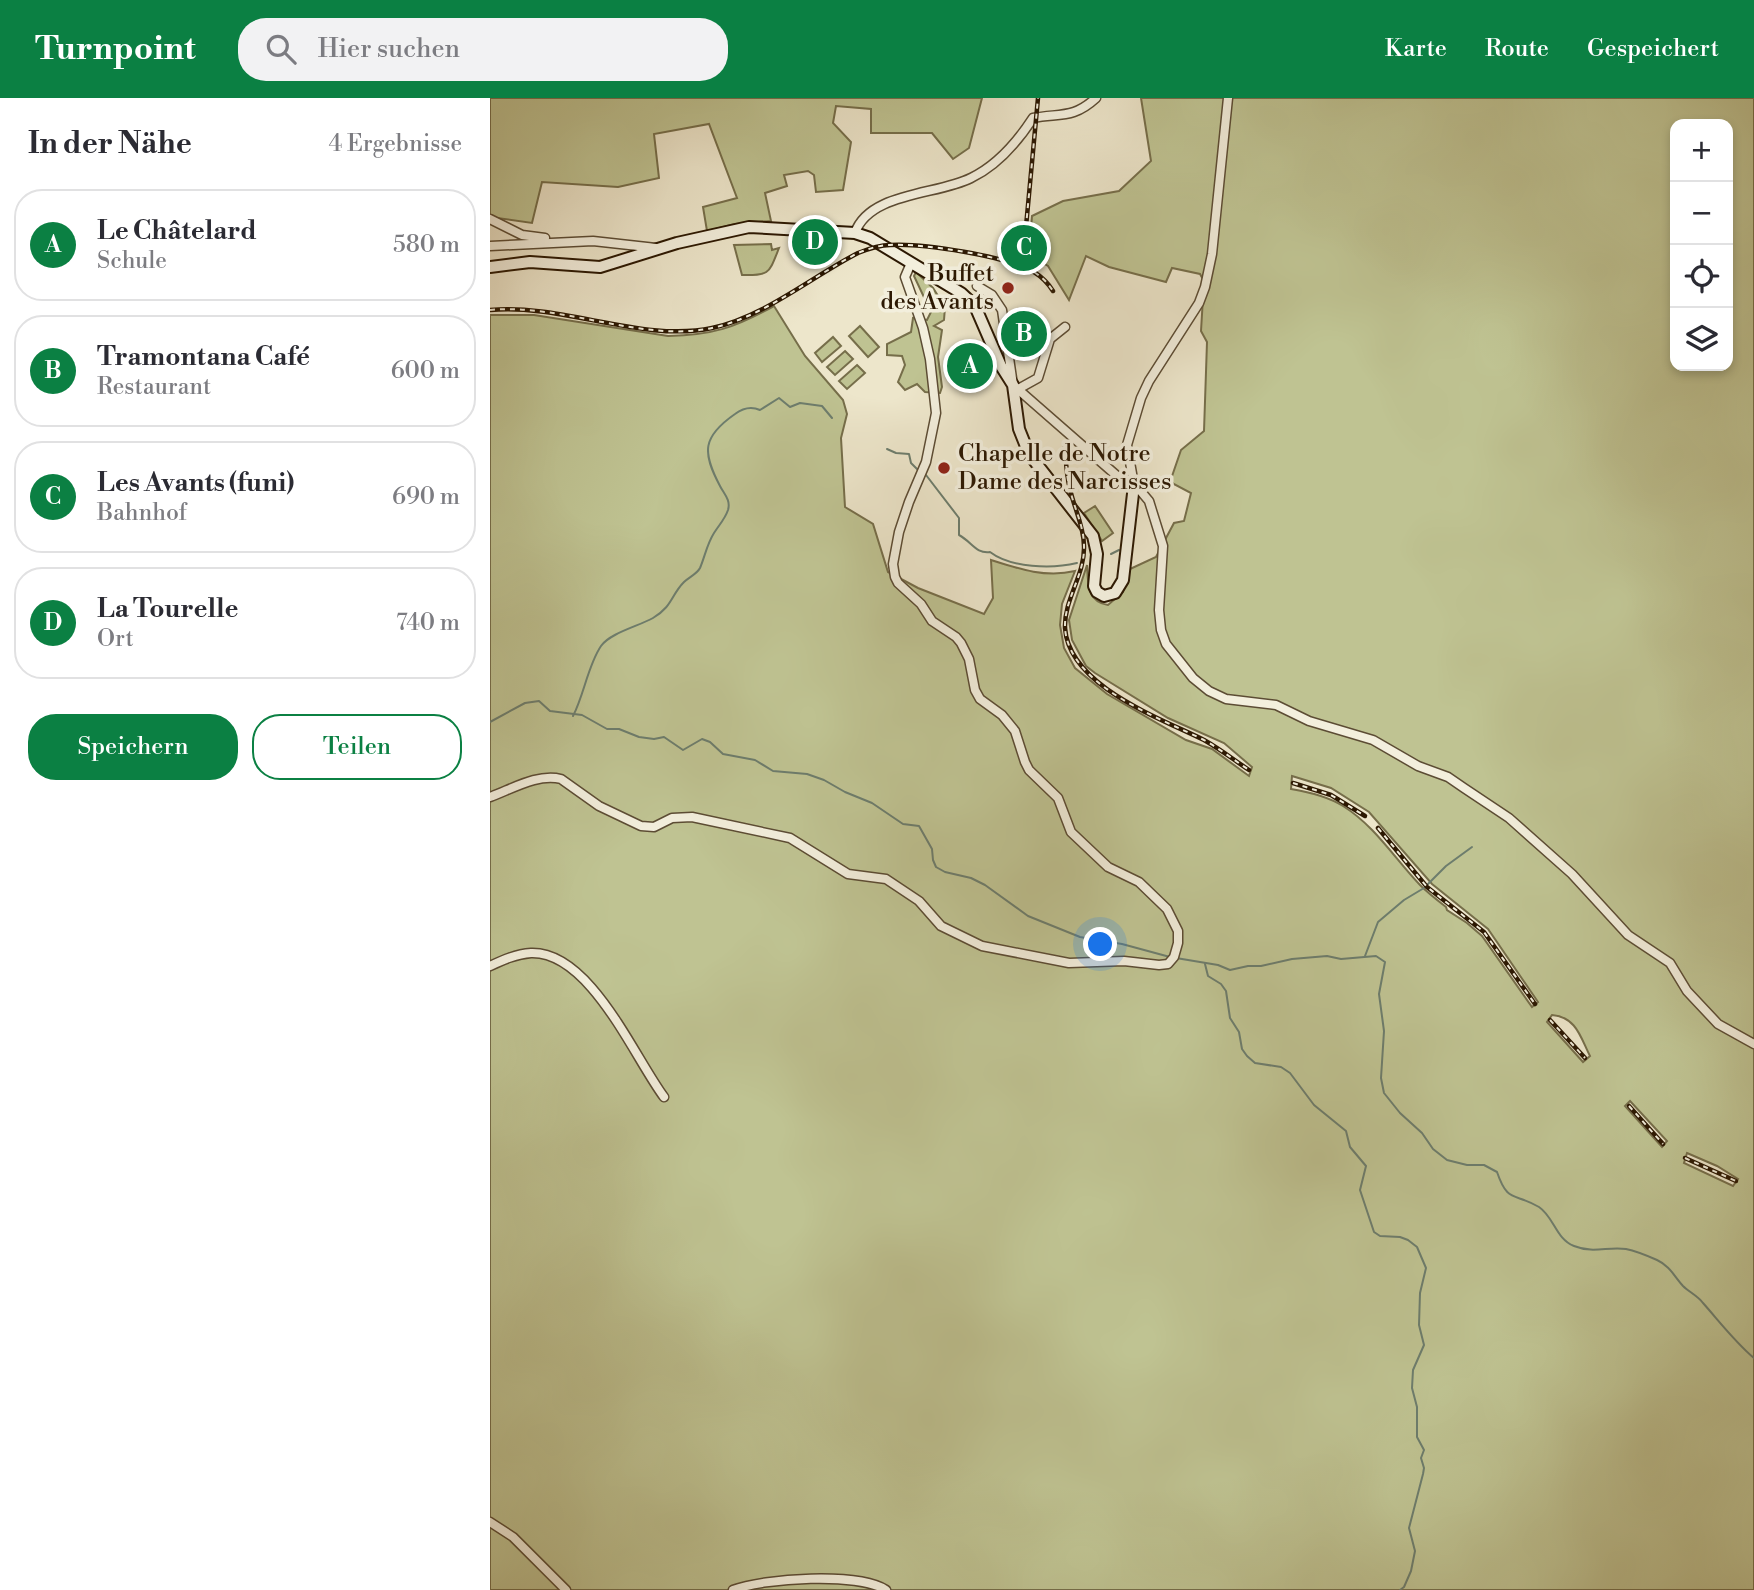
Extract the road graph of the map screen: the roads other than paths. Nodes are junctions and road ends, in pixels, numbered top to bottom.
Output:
1 (1096, 98) edge
2 (1228, 98) edge
3 (490, 219) edge
4 (855, 233) junction
5 (561, 242) junction
6 (490, 246) edge
7 (659, 250) junction
8 (911, 263) junction
9 (490, 267) edge
10 (976, 286) dead end
11 (1065, 327) dead end
12 (1017, 387) junction
13 (1134, 485) junction
14 (490, 797) edge
15 (490, 966) edge
16 (1754, 1044) edge
17 (664, 1097) dead end
18 (490, 1522) edge
19 (566, 1590) edge
20 (733, 1590) edge
21 (886, 1590) edge

1 - 4 street
2 - 13 street
3 - 5 street
4 - 7 street
4 - 8 street
5 - 6 street
5 - 7 street
7 - 9 street
8 - 12 street
8 - 14 street
10 - 12 street
11 - 12 street
12 - 13 street
12 - 13 street
13 - 16 street
15 - 17 street
18 - 19 street
20 - 21 street

